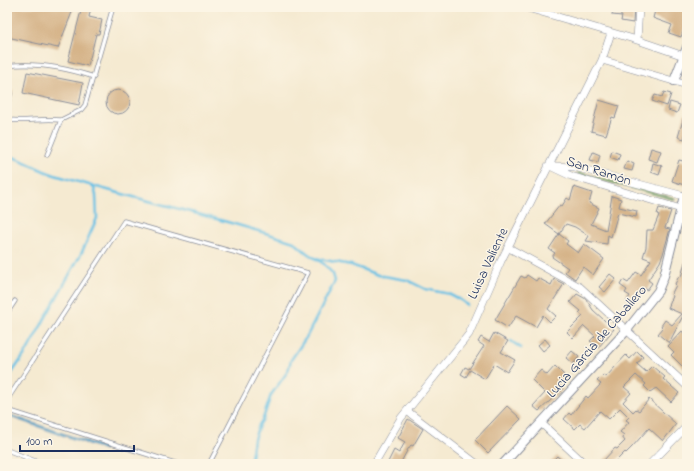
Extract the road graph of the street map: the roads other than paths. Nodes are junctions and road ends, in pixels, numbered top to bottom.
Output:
1 (113, 7) edge
2 (524, 7) edge
3 (639, 7) edge
4 (549, 11) edge
5 (612, 32) junction
6 (637, 40) junction
7 (687, 47) edge
8 (684, 56) junction
9 (602, 60) junction
10 (7, 66) edge
11 (94, 77) junction
12 (674, 81) junction
13 (687, 85) edge
14 (7, 120) edge
15 (61, 120) junction
16 (47, 155) dead end
17 (548, 166) junction
18 (686, 197) edge
19 (684, 209) edge
20 (509, 248) junction
21 (15, 301) dead end
22 (7, 313) edge
23 (627, 330) junction
24 (687, 386) edge
25 (7, 400) edge
26 (7, 410) edge
27 (407, 411) junction
28 (541, 423) junction
29 (687, 426) edge
30 (7, 450) edge
31 (43, 464) edge
32 (178, 464) edge
33 (209, 464) edge
34 (374, 464) edge
35 (477, 464) edge
36 (504, 464) edge
37 (585, 464) edge
38 (650, 464) edge

1 - 11 lane
2 - 4 street
3 - 6 street
4 - 5 street
5 - 6 street
5 - 9 street, Luisa Valiente
6 - 8 street
7 - 8 street
8 - 12 street
9 - 12 street
9 - 17 street, Luisa Valiente
10 - 11 lane
11 - 15 lane
12 - 13 street
14 - 15 lane
15 - 16 lane
17 - 18 street, San Ramón
17 - 19 street, San Ramón
17 - 20 street, Luisa Valiente
18 - 19 street, Lucia Garcia de Caballero
19 - 23 street, Lucia Garcia de Caballero
20 - 23 street
20 - 27 street, Luisa Valiente
21 - 22 lane
23 - 24 street
23 - 28 street, Lucia Garcia de Caballero
25 - 33 lane
26 - 32 lane
27 - 34 street, Luisa Valiente
27 - 35 street
28 - 36 street, Lucia Garcia de Caballero
28 - 37 street
29 - 38 street
30 - 31 lane

